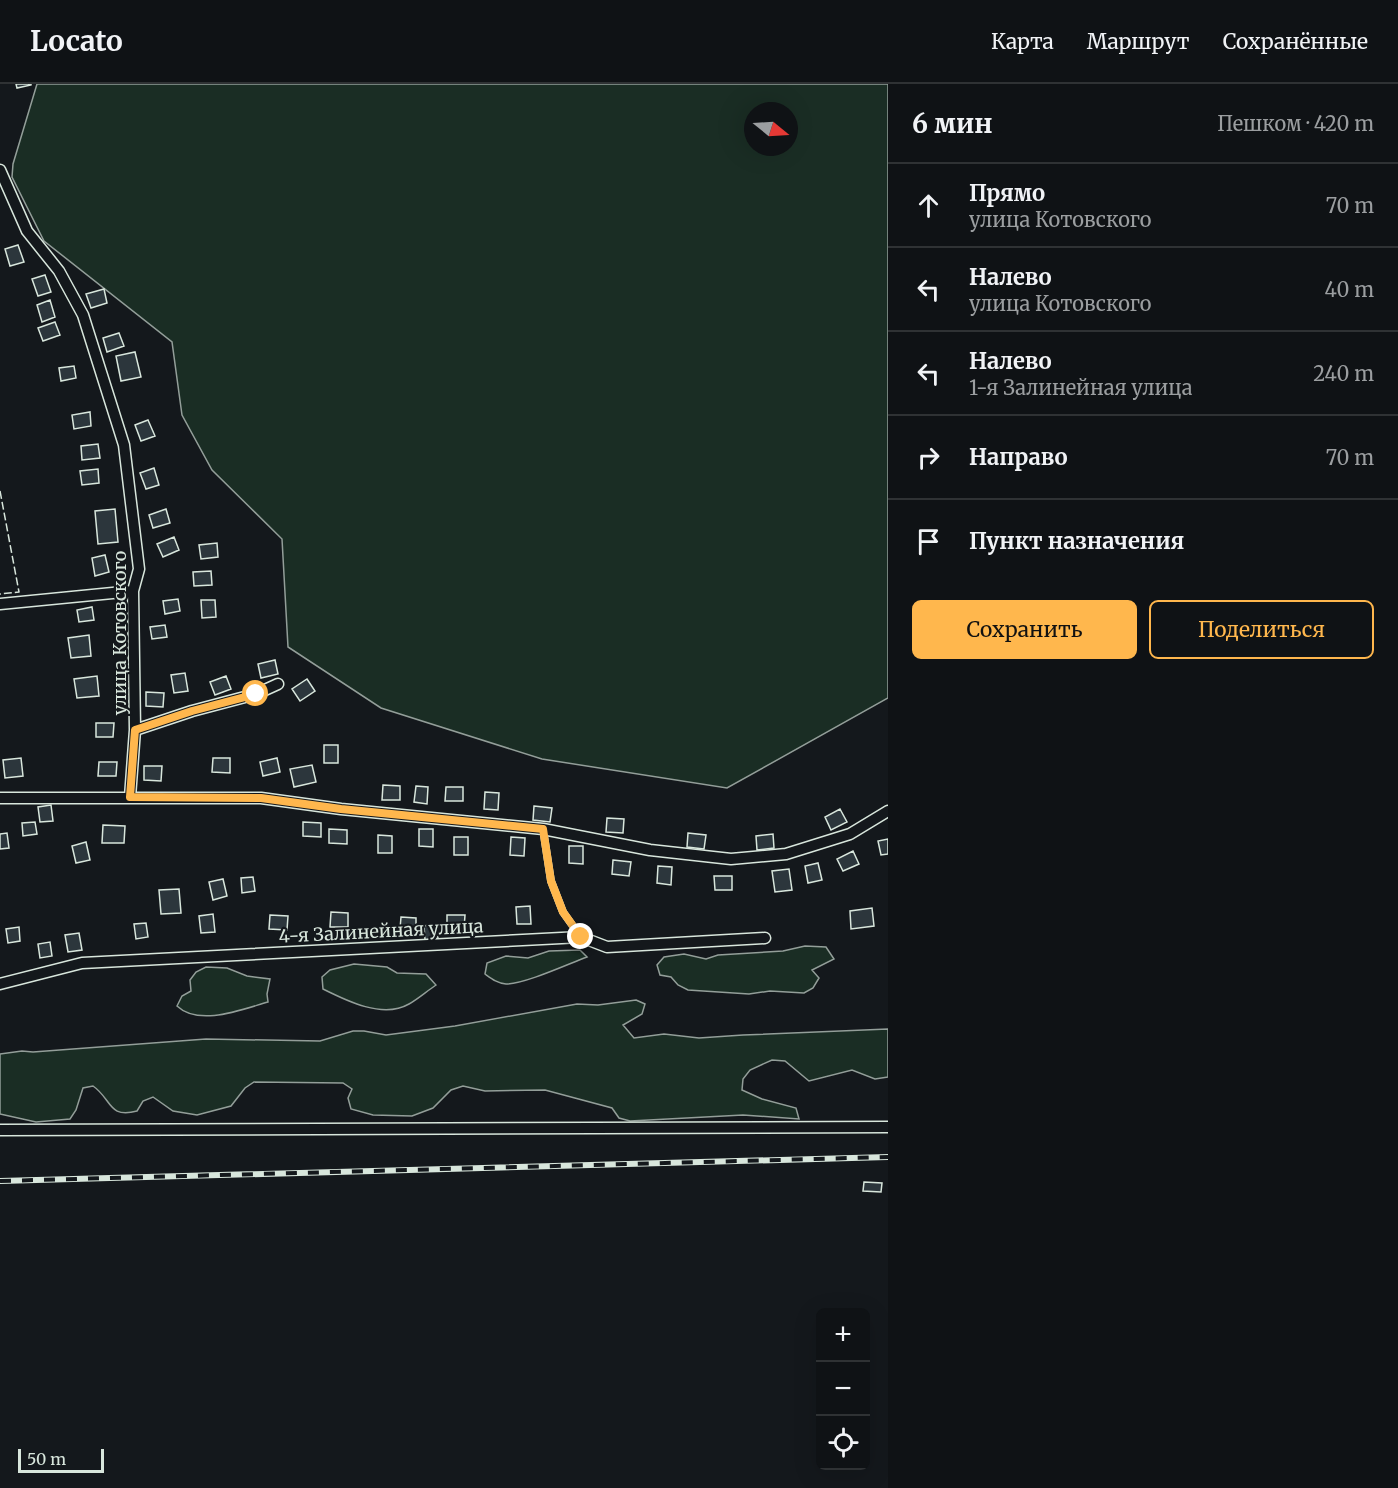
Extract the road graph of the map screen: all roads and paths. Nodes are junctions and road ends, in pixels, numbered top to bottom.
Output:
1 (0, 170) edge
2 (133, 591) junction
3 (0, 604) edge
4 (278, 684) dead end
5 (135, 730) junction
6 (130, 797) junction
7 (0, 798) edge
8 (888, 811) edge
9 (543, 829) junction
10 (581, 937) junction
11 (765, 938) dead end
12 (0, 984) edge
13 (888, 1127) edge
14 (0, 1130) edge

1 - 2 street, улица Котовского
2 - 3 street
2 - 5 street, улица Котовского
4 - 5 street, улица Котовского
5 - 6 street, улица Котовского
6 - 7 street
6 - 9 street
8 - 9 street
9 - 10 lane
10 - 11 street, 4-я Залинейная улица
10 - 12 street, 4-я Залинейная улица
13 - 14 street

